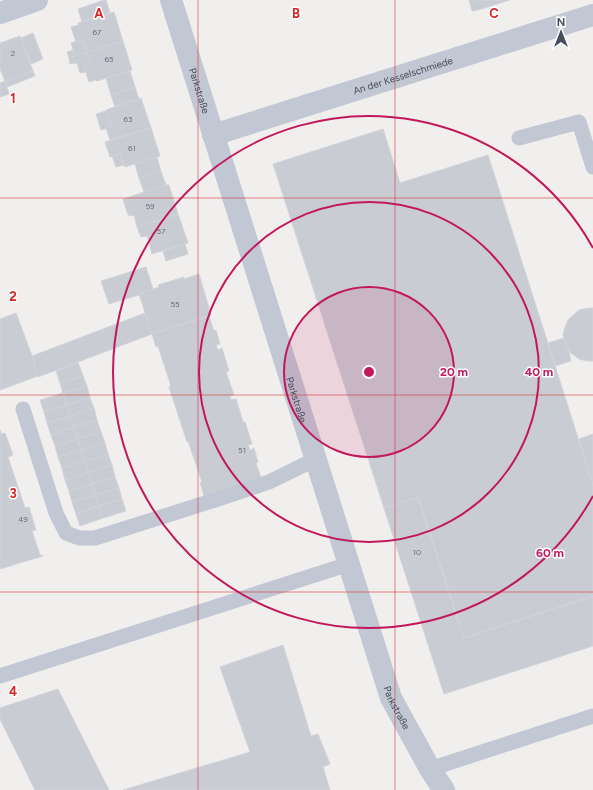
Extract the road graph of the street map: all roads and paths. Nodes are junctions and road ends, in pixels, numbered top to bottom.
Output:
1 (37, 0) edge
2 (171, 0) edge
3 (0, 13) edge
4 (593, 15) edge
5 (213, 135) junction
6 (519, 138) dead end
7 (593, 167) edge
8 (23, 409) dead end
9 (316, 459) junction
10 (349, 564) junction
11 (0, 676) edge
12 (593, 716) edge
13 (430, 769) junction
14 (444, 790) edge

1 - 3 street
2 - 5 street, Parkstraße
4 - 5 street, An der Kesselschmiede
5 - 9 street, Parkstraße
6 - 7 lane
8 - 9 lane
9 - 10 street, Parkstraße
10 - 11 lane
10 - 13 street, Parkstraße
12 - 13 lane
13 - 14 street, Parkstraße

